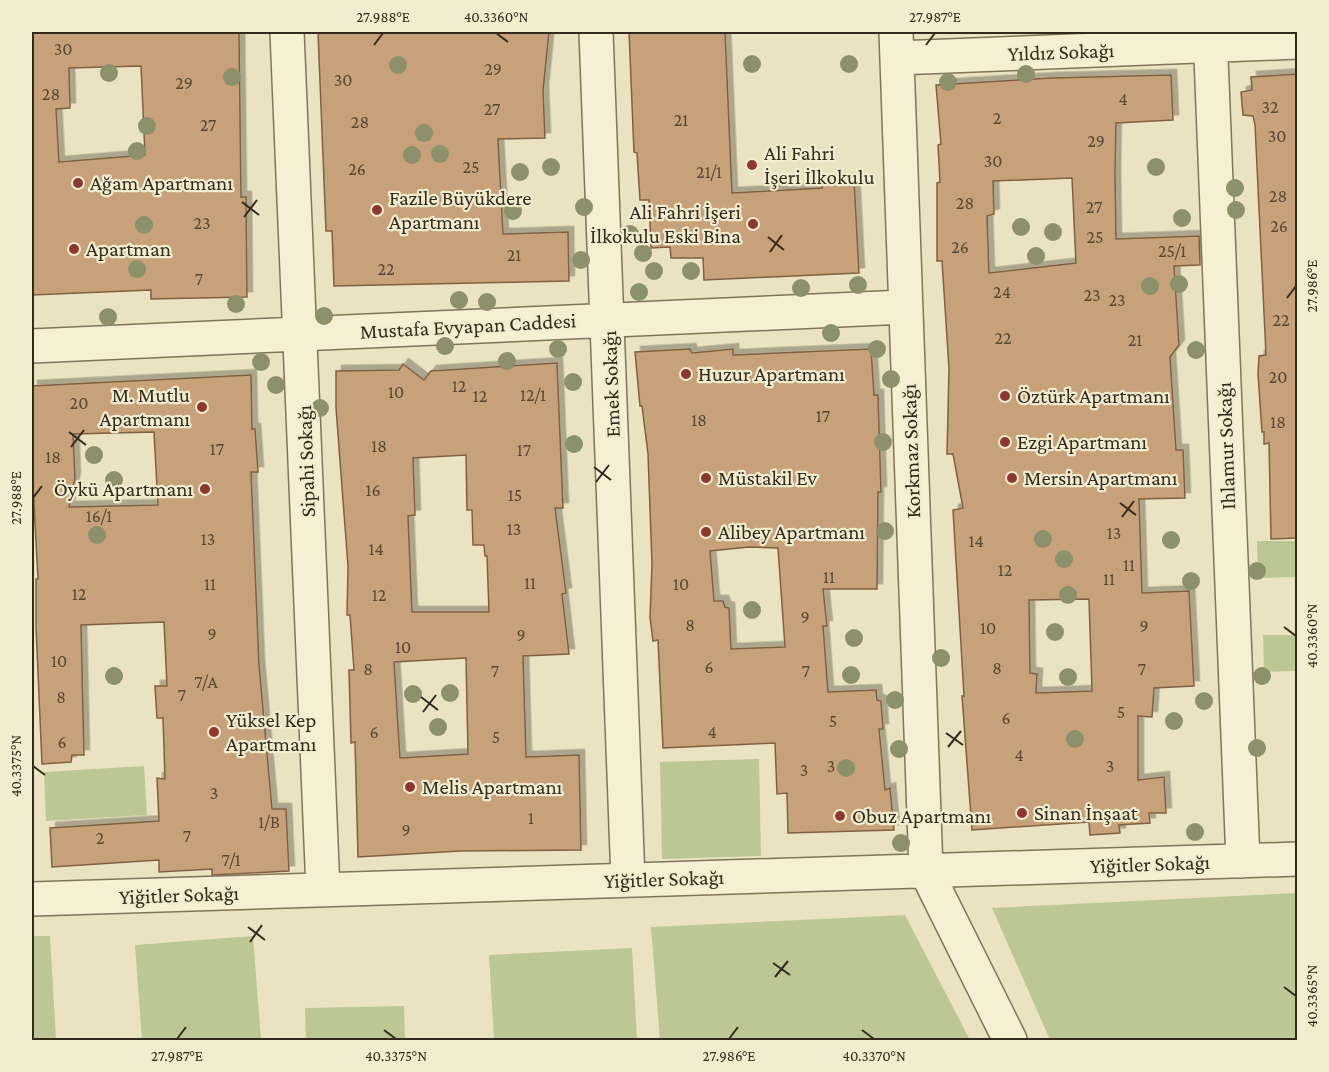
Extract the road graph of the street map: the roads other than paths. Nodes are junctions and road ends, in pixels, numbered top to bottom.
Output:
1 (287, 32) edge
2 (596, 32) edge
3 (1210, 39) edge
4 (1298, 42) edge
5 (896, 45) edge
6 (905, 307) junction
7 (608, 320) junction
8 (301, 334) junction
9 (32, 345) edge
10 (1298, 859) edge
11 (1243, 861) junction
12 (926, 871) junction
13 (628, 880) junction
14 (323, 890) junction
15 (32, 899) edge
16 (1010, 1041) edge

1 - 8 street, Sipahi Sokağı
2 - 7 street, Emek Sokağı
3 - 4 street, Yıldız Sokağı
3 - 5 street, Yıldız Sokağı
3 - 11 street, Ihlamur Sokağı
5 - 6 street, Korkmaz Sokağı
6 - 7 street, Mustafa Evyapan Caddesi
6 - 12 street, Korkmaz Sokağı
7 - 8 street, Mustafa Evyapan Caddesi
7 - 13 street, Emek Sokağı
8 - 9 street, Mustafa Evyapan Caddesi
8 - 14 street, Sipahi Sokağı
10 - 11 street, Yiğitler Sokağı
11 - 12 street, Yiğitler Sokağı
12 - 13 street, Yiğitler Sokağı
12 - 16 street
13 - 14 street, Yiğitler Sokağı
14 - 15 street, Yiğitler Sokağı

